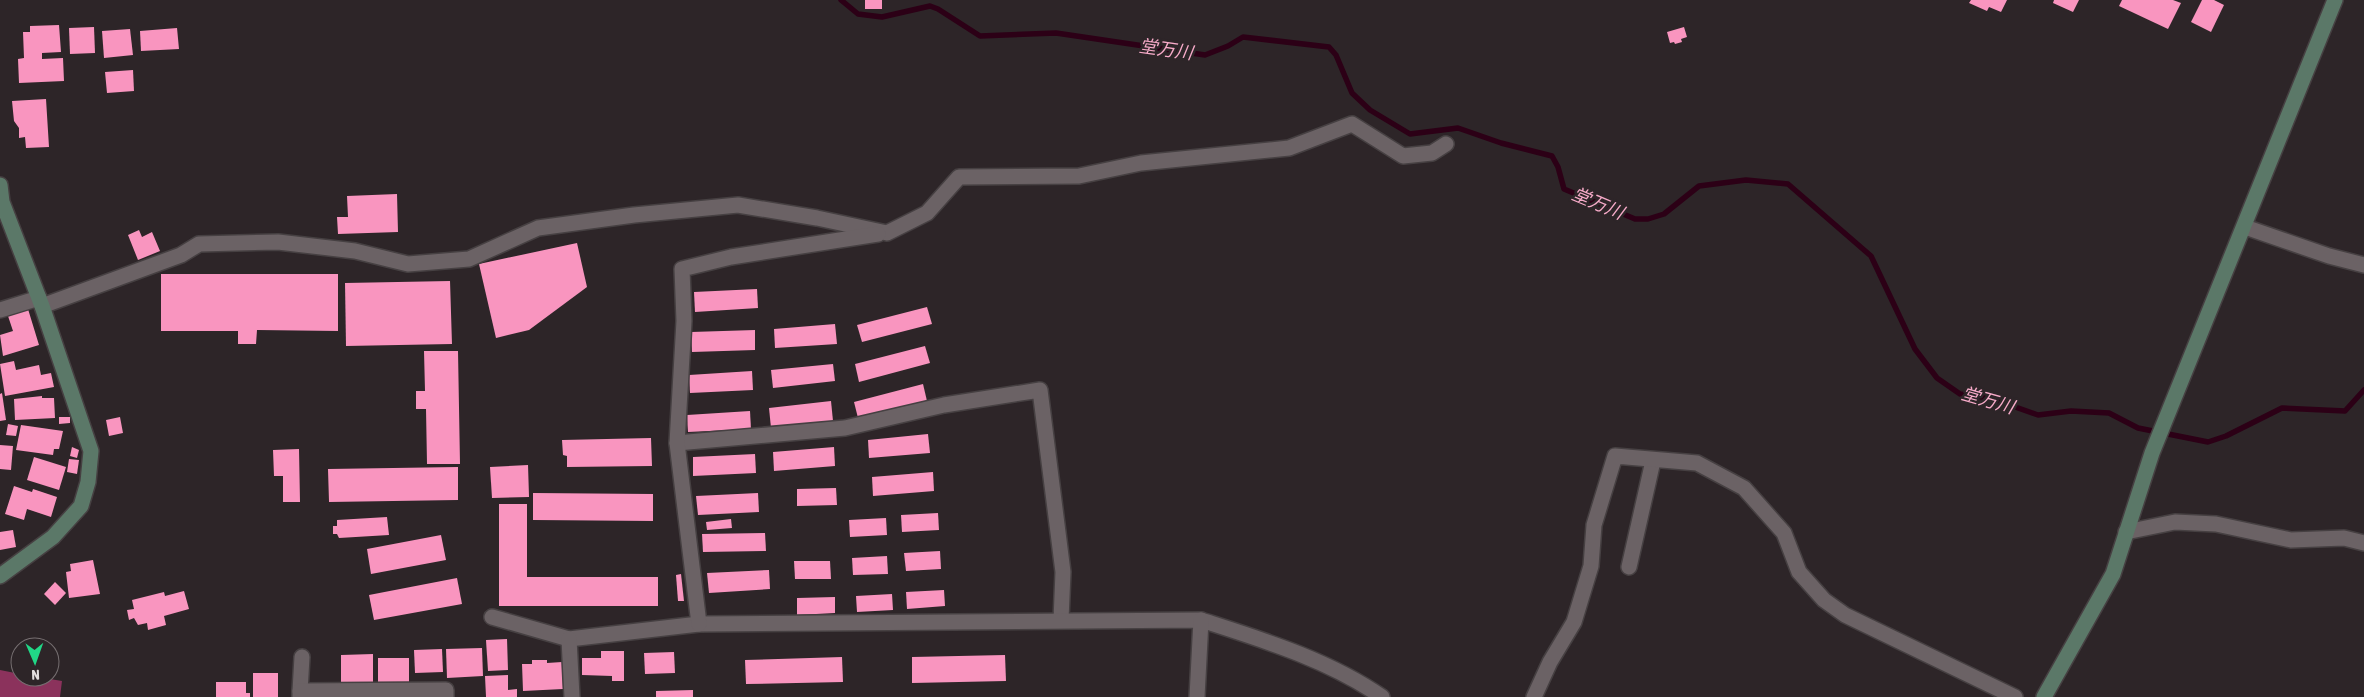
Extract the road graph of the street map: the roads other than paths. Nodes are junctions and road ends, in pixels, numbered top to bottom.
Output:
1 (2335, 0) edge
2 (1446, 144) dead end
3 (0, 185) edge
4 (2245, 227) junction
5 (887, 233) junction
6 (2364, 265) edge
7 (41, 302) junction
8 (0, 310) edge
9 (677, 442) junction
10 (1653, 461) junction
11 (2126, 532) junction
12 (2364, 543) edge
13 (1629, 567) dead end
14 (0, 576) edge
15 (492, 617) dead end
16 (1062, 620) junction
17 (1201, 620) junction
18 (699, 624) junction
19 (569, 639) junction
20 (302, 657) dead end
21 (300, 694) edge
22 (446, 697) edge
23 (572, 697) edge
24 (1197, 697) edge
25 (1382, 697) edge
26 (1534, 697) edge
27 (2015, 697) edge
28 (2044, 697) edge

1 - 4 street
2 - 5 street
3 - 7 street
4 - 6 street
4 - 11 street
5 - 7 street
5 - 9 street
7 - 8 street
7 - 14 street
9 - 16 street
9 - 18 street
10 - 13 street
10 - 26 street
10 - 27 street
11 - 12 street
11 - 28 street
15 - 19 street
16 - 17 street
16 - 18 street
17 - 24 street
17 - 25 street
18 - 19 street
19 - 23 street
20 - 21 street
21 - 22 street

